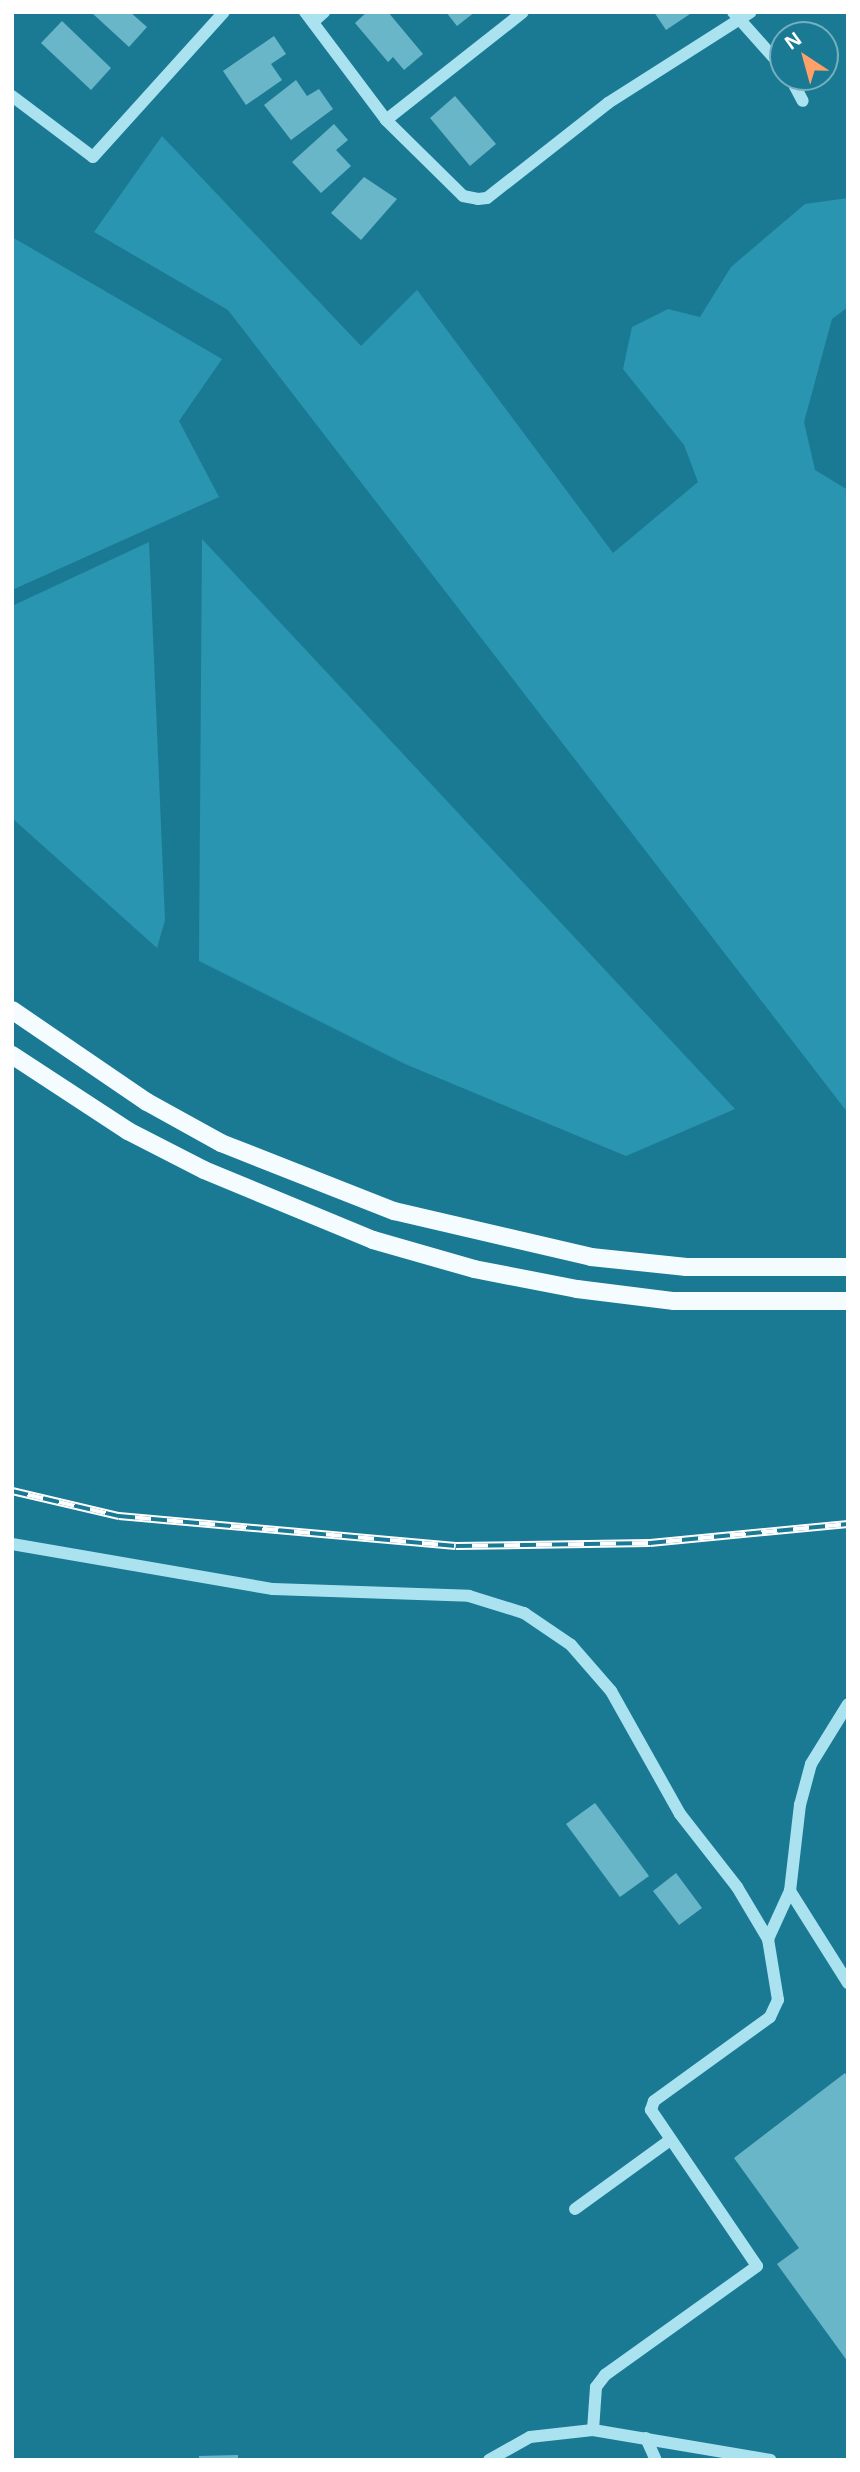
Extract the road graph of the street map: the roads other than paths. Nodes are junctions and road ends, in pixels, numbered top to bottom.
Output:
1 (224, 12) edge
2 (324, 12) edge
3 (523, 12) edge
4 (742, 15) edge
5 (309, 17) edge
6 (769, 50) edge
7 (798, 91) edge
8 (12, 96) edge
9 (803, 101) dead end
10 (386, 120) junction
11 (12, 1010) edge
12 (12, 1055) edge
13 (848, 1268) edge
14 (848, 1301) edge
15 (12, 1544) edge
16 (848, 1704) edge
17 (790, 1891) junction
18 (768, 1939) junction
19 (848, 1983) edge
20 (669, 2141) junction
21 (575, 2209) dead end
22 (593, 2430) junction
23 (646, 2438) junction
24 (489, 2460) edge
25 (656, 2460) edge
26 (771, 2460) edge

1 - 8 street
2 - 5 street
3 - 10 street
4 - 6 street
4 - 10 street
5 - 10 street
7 - 9 street
11 - 13 main road
12 - 14 main road
15 - 18 street
16 - 17 street
17 - 18 street
17 - 19 street
18 - 20 street
20 - 21 street
20 - 22 street
22 - 23 street
22 - 24 street
23 - 25 street
23 - 26 street

